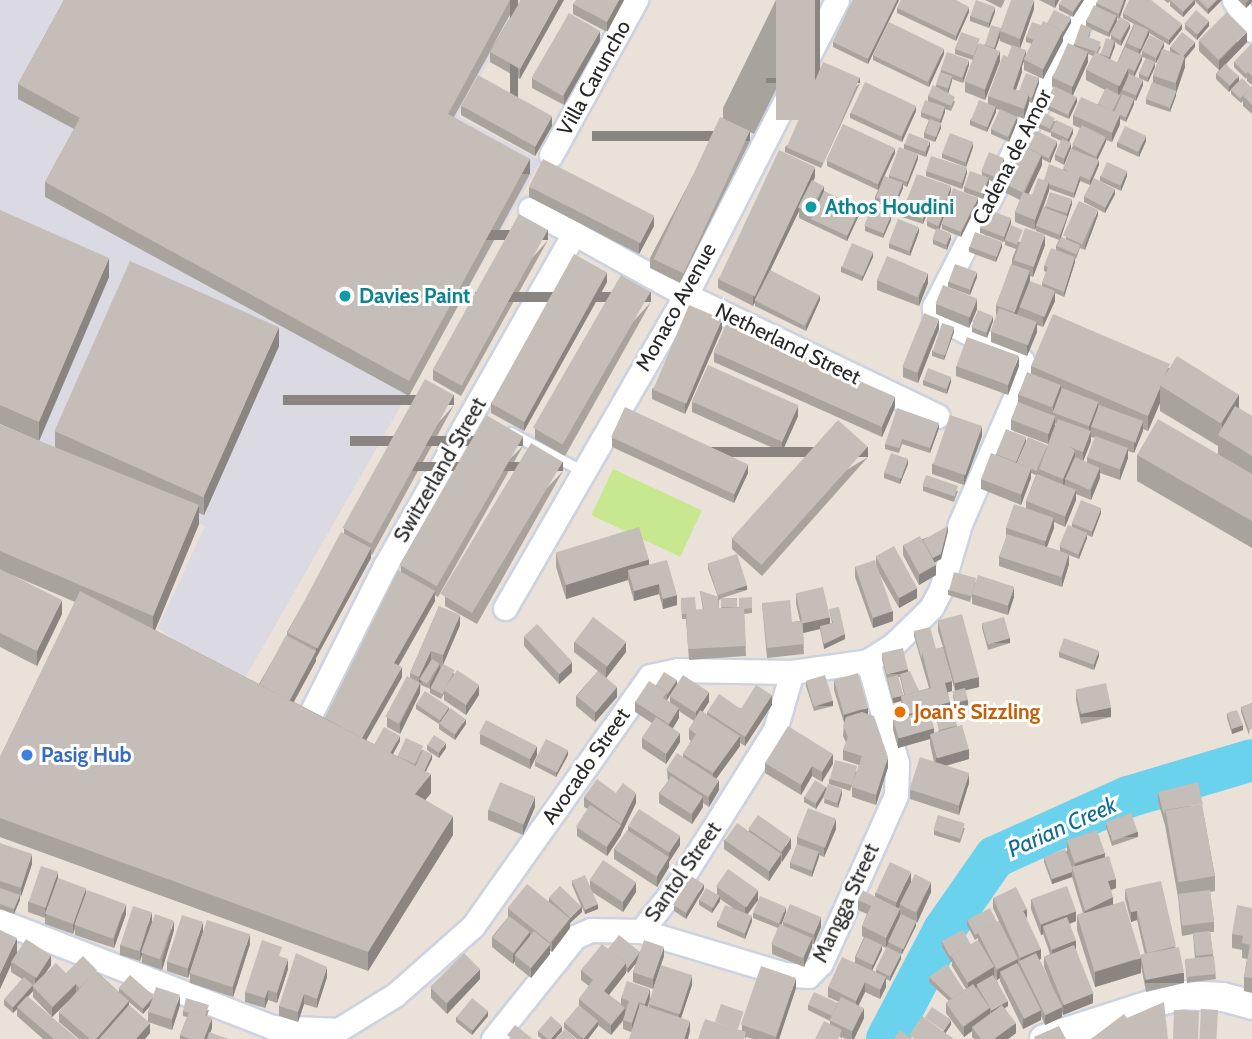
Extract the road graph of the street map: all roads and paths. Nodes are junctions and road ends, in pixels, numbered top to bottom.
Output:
1 (636, 0) edge
2 (837, 0) edge
3 (1092, 0) edge
4 (1234, 0) edge
5 (1252, 30) edge
6 (551, 155) dead end
7 (530, 209) dead end
8 (574, 233) junction
9 (685, 295) junction
10 (933, 314) joint
11 (937, 416) dead end
12 (498, 426) edge
13 (582, 471) junction
14 (505, 608) dead end
15 (868, 661) junction
16 (792, 672) junction
17 (312, 711) edge
18 (0, 922) edge
19 (641, 931) junction
20 (1252, 1005) edge
21 (272, 1033) edge
22 (493, 1039) edge
23 (1044, 1039) edge

1 - 6 street, Villa Caruncho
2 - 9 street, Monaco Avenue
3 - 10 street, Cadena de Amor
4 - 5 street
7 - 8 street, Netherland Street
8 - 9 street, Netherland Street
8 - 17 street, Switzerland Street
9 - 11 street, Netherland Street
9 - 13 street, Monaco Avenue
10 - 15 street, Avocado Street
12 - 13 lane
13 - 14 street, Monaco Avenue
15 - 16 street, Avocado Street
15 - 19 street, Mangga Street
16 - 19 street, Santol Street
16 - 21 street, Avocado Street
18 - 21 street, Avocado Street
19 - 22 street, Santol Street
20 - 23 street

